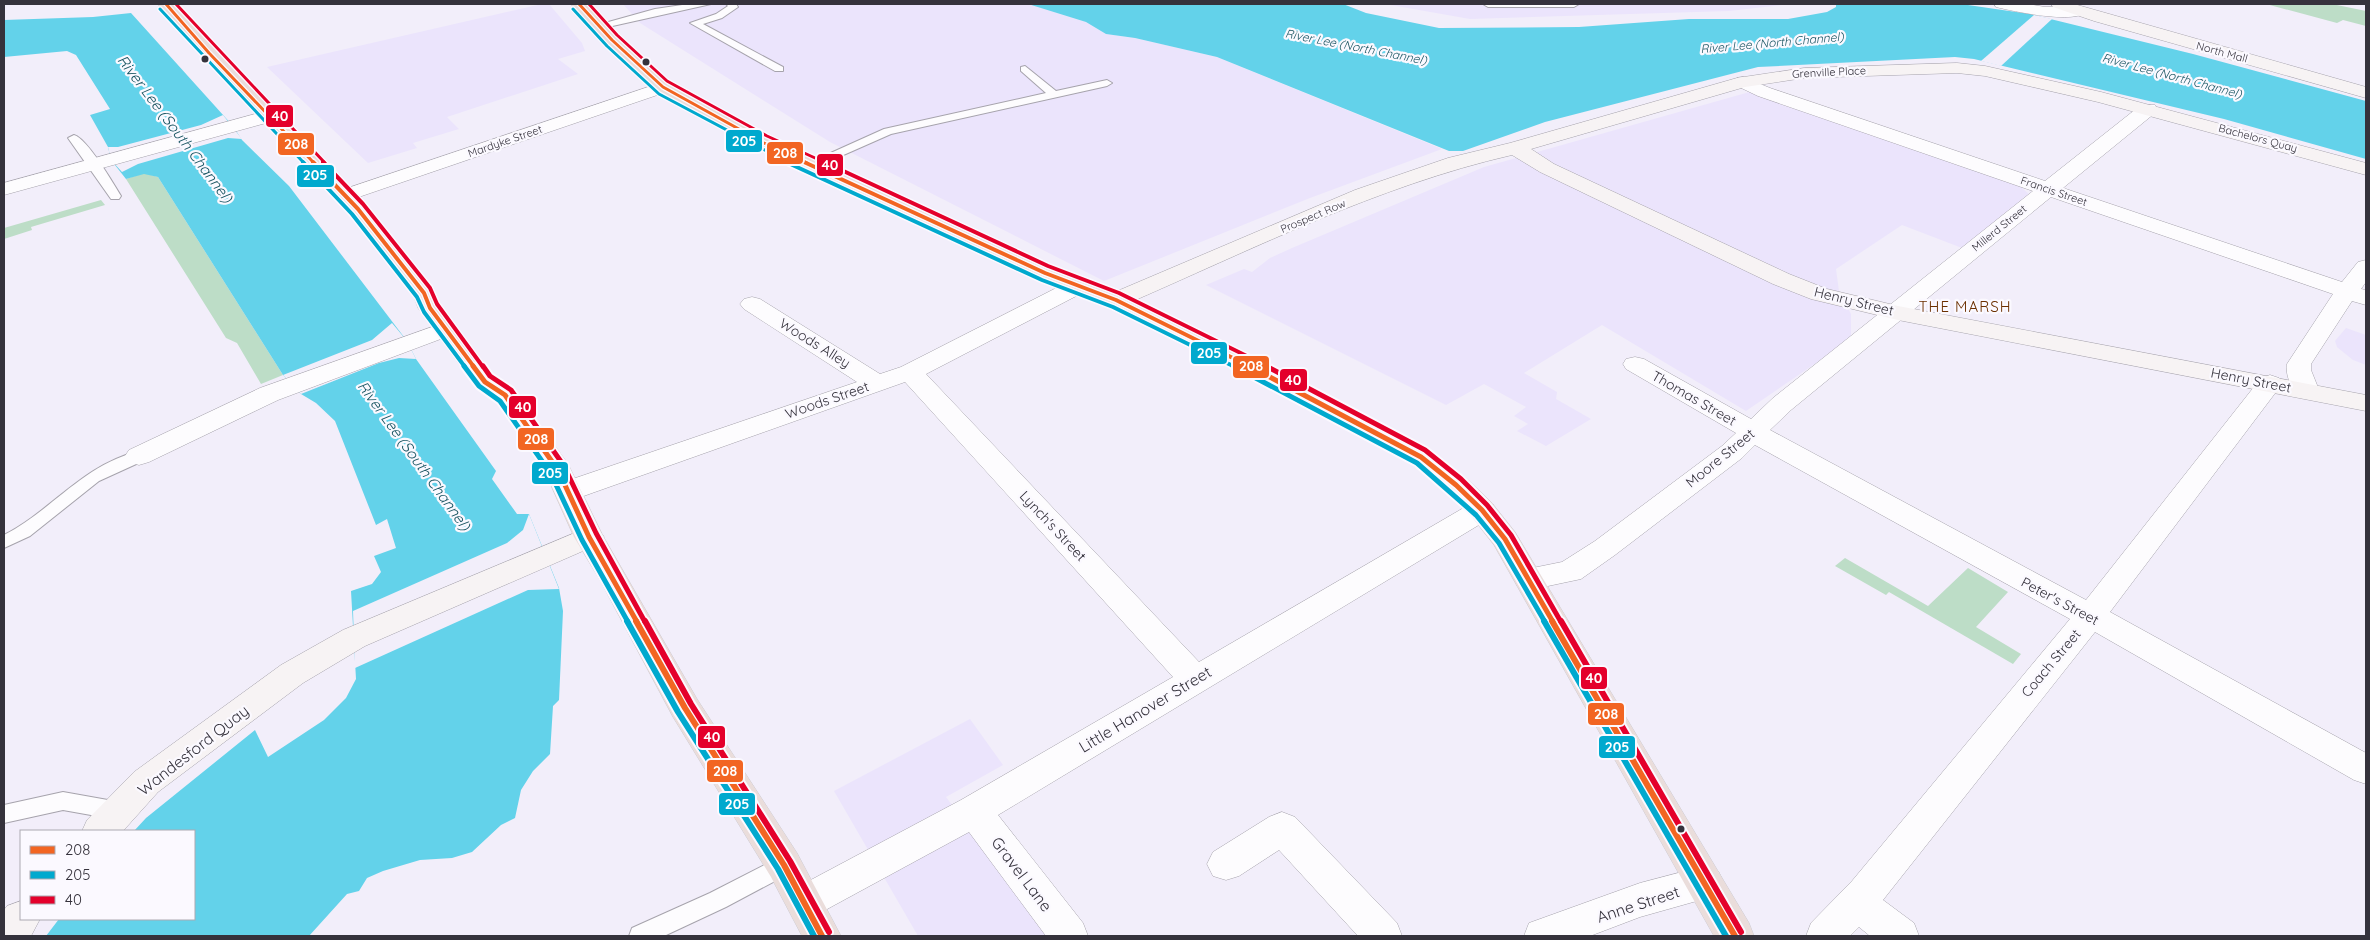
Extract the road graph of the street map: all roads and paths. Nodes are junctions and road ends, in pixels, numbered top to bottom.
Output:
1 (166, 4) edge
2 (579, 4) edge
3 (706, 4) edge
4 (732, 4) edge
5 (1488, 4) edge
6 (1505, 4) edge
7 (1574, 4) edge
8 (2002, 4) edge
9 (2059, 4) edge
10 (2079, 11) junction
11 (599, 26) junction
12 (779, 69) dead end
13 (1025, 70) dead end
14 (1743, 82) junction
15 (1107, 83) dead end
16 (664, 87) junction
17 (2366, 93) edge
18 (1054, 95) junction
19 (2148, 109) junction
20 (270, 116) junction
21 (74, 138) dead end
22 (1515, 148) junction
23 (103, 162) junction
24 (810, 164) junction
25 (2366, 169) edge
26 (4, 189) edge
27 (2048, 189) junction
28 (346, 195) junction
29 (114, 196) dead end
30 (2366, 267) edge
31 (1076, 287) junction
32 (2356, 295) edge
33 (1116, 300) junction
34 (752, 304) dead end
35 (1898, 312) junction
36 (446, 329) junction
37 (1635, 364) dead end
38 (910, 372) junction
39 (877, 382) junction
40 (2270, 383) junction
41 (2306, 390) junction
42 (2366, 403) edge
43 (1752, 432) junction
44 (139, 456) joint
45 (568, 490) junction
46 (1482, 510) junction
47 (589, 536) junction
48 (4, 542) edge
49 (1528, 579) junction
50 (2090, 617) junction
51 (1195, 679) junction
52 (2366, 770) edge
53 (974, 811) junction
54 (4, 814) edge
55 (110, 821) edge
56 (1226, 864) dead end
57 (784, 865) junction
58 (1705, 883) junction
59 (805, 902) junction
60 (1857, 903) junction
61 (20, 920) edge
62 (6, 936) edge
63 (640, 936) edge
64 (822, 936) edge
65 (1070, 936) edge
66 (1383, 936) edge
67 (1543, 936) edge
68 (1734, 936) edge
69 (1825, 936) edge
70 (1900, 936) edge

1 - 20 highway
2 - 11 highway
3 - 11 lane
4 - 12 lane
5 - 6 lane
6 - 7 lane
8 - 10 street
9 - 10 main road, North Mall
10 - 17 main road, North Mall
11 - 16 highway
13 - 18 lane
14 - 19 main road, Grenville Place
14 - 22 main road, Grenville Place
14 - 27 street, Francis Street
15 - 18 lane
16 - 24 highway
16 - 28 street, Mardyke Street
18 - 24 lane
19 - 25 main road, Bachelors Quay
19 - 27 street, Millerd Street
20 - 23 street
20 - 28 highway
21 - 23 lane
22 - 33 main road, Prospect Row
22 - 35 main road, Henry Street
23 - 26 street
23 - 29 lane
24 - 31 highway
27 - 32 street, Francis Street
27 - 35 street, Millerd Street
28 - 36 highway
30 - 32 street
31 - 33 highway
31 - 38 street, Woods Street
32 - 41 street
33 - 46 highway
34 - 39 street, Woods Alley
35 - 40 main road, Henry Street
35 - 43 street, Moore Street
36 - 44 street
36 - 45 highway
37 - 43 street, Thomas Street
38 - 39 street, Woods Street
38 - 51 street, Lynch's Street
39 - 45 street, Woods Street
40 - 41 main road, Henry Street
40 - 50 street, Coach Street
41 - 42 main road, Henry Street
43 - 49 street, Moore Street
43 - 50 street, Peter's Street
44 - 48 lane
45 - 47 highway
46 - 49 highway
46 - 51 street, Little Hanover Street
47 - 55 main road, Wandesford Quay
47 - 57 highway
49 - 58 highway
50 - 52 street, Peter's Street
50 - 60 street, Coach Street
51 - 53 street, Little Hanover Street
53 - 59 street, Little Hanover Street
53 - 65 street, Gravel Lane
54 - 55 lane
56 - 66 street
57 - 59 highway
57 - 63 lane
58 - 67 street, Anne Street
58 - 68 highway
59 - 64 highway
60 - 69 street, Coach Street
60 - 70 street
61 - 62 main road

